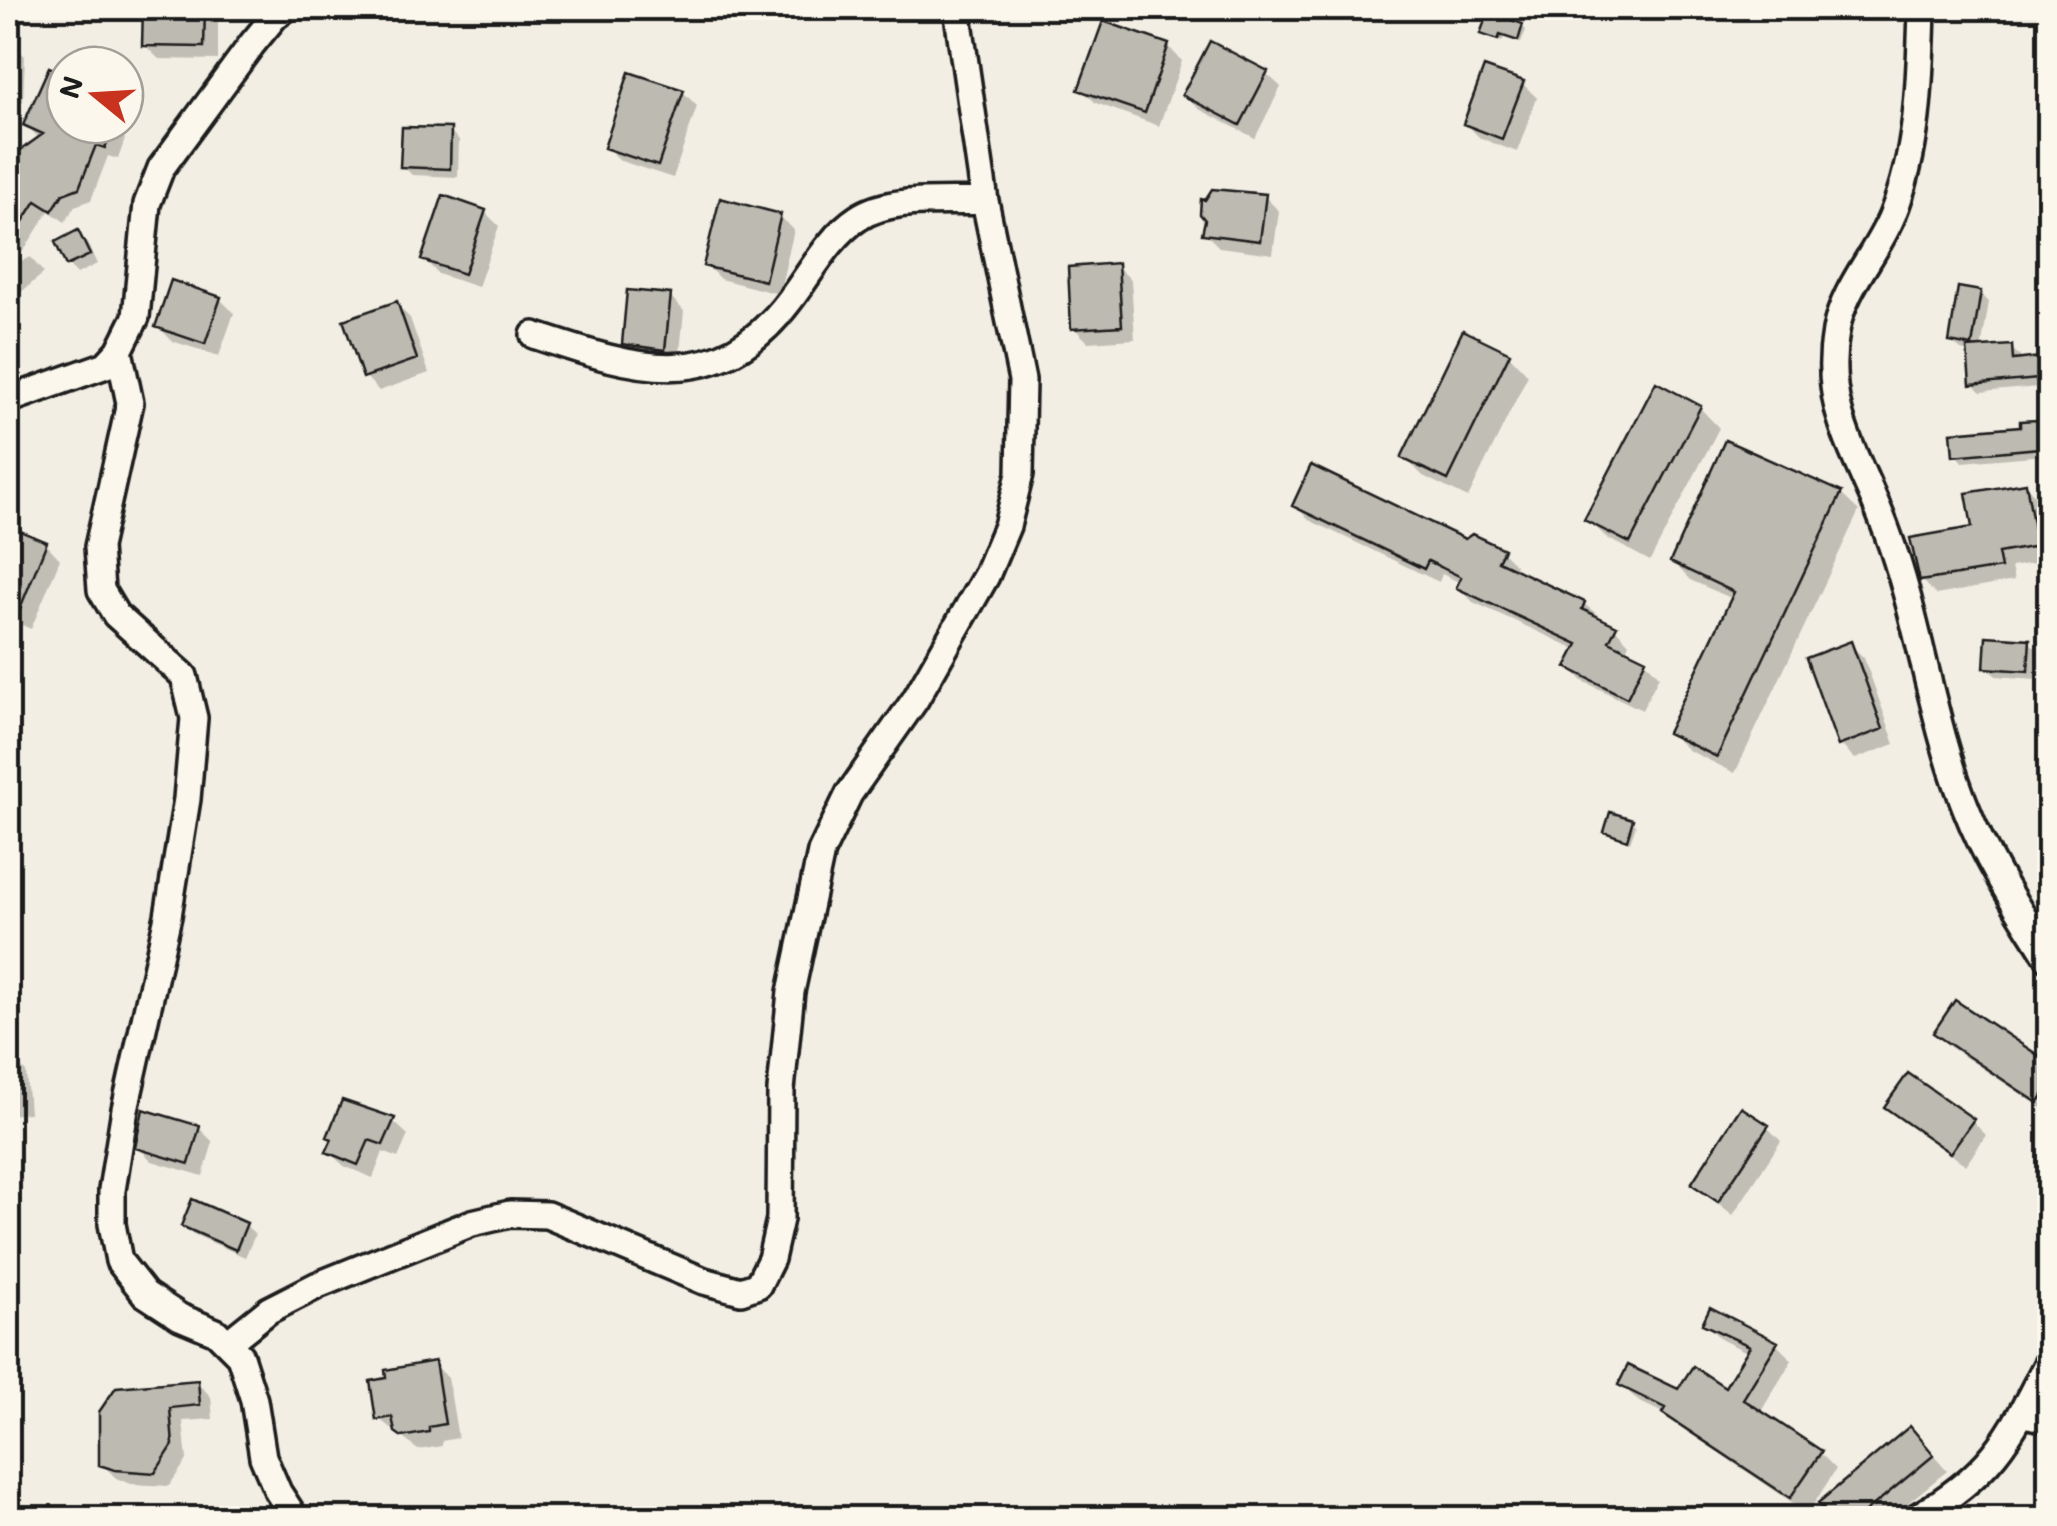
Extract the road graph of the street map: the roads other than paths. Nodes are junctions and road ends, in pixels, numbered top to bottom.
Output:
1 (286, 8) edge
2 (957, 8) edge
3 (1922, 8) edge
4 (986, 201) junction
5 (534, 335) dead end
6 (119, 352) junction
7 (8, 400) edge
8 (2050, 960) edge
9 (229, 1342) junction
10 (2050, 1358) edge
11 (2022, 1413) junction
12 (2050, 1420) edge
13 (295, 1518) edge
14 (1915, 1518) edge

1 - 6 street
2 - 4 street
3 - 8 street
4 - 5 street
4 - 9 street
6 - 7 street
6 - 9 street
9 - 13 street
10 - 11 street
11 - 12 street
11 - 14 street

